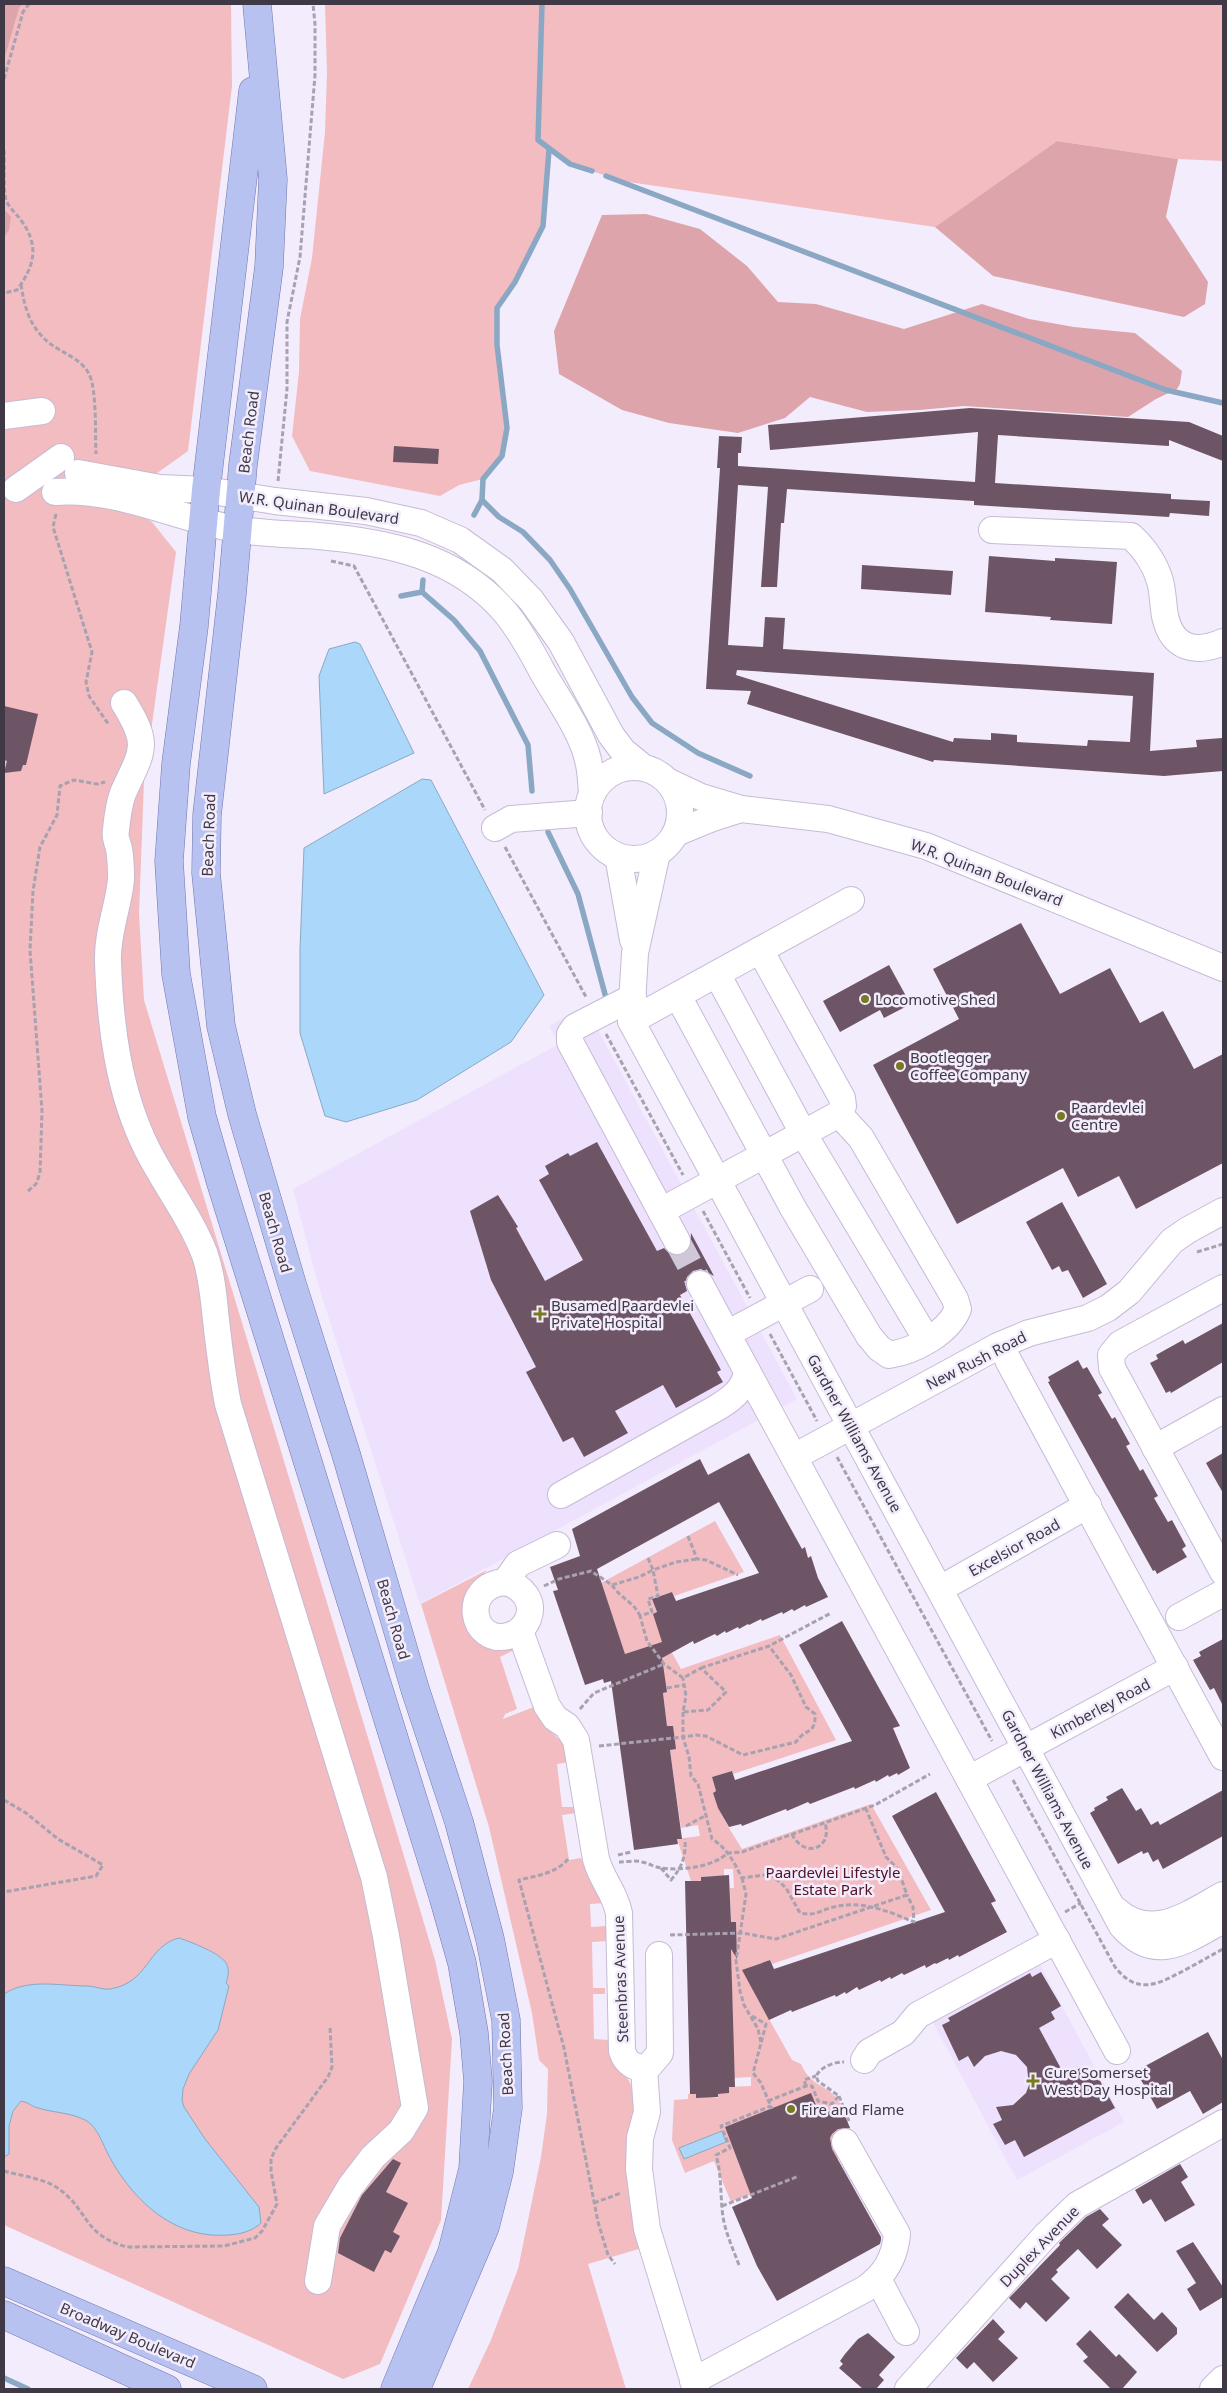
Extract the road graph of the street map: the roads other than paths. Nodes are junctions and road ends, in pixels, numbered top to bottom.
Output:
1 (256, 4) edge
2 (259, 37) junction
3 (42, 412) dead end
4 (4, 416) edge
5 (16, 489) edge
6 (206, 490) junction
7 (55, 492) road end
8 (240, 495) junction
9 (204, 522) junction
10 (238, 530) junction
11 (992, 530) dead end
12 (1223, 642) edge
13 (124, 703) dead end
14 (644, 768) junction
15 (669, 782) junction
16 (591, 804) junction
17 (741, 809) junction
18 (495, 828) dead end
19 (676, 833) junction
20 (657, 853) junction
21 (618, 856) junction
22 (851, 900) dead end
23 (760, 950) junction
24 (635, 953) junction
25 (1223, 968) edge
26 (718, 974) junction
27 (678, 996) junction
28 (632, 1009) junction
29 (839, 1114) junction
30 (804, 1134) junction
31 (764, 1155) junction
32 (718, 1181) junction
33 (661, 1211) junction
34 (1223, 1211) edge
35 (677, 1241) tunnel mouth
36 (700, 1284) tunnel mouth
37 (1223, 1288) edge
38 (810, 1289) dead end
39 (784, 1303) junction
40 (727, 1334) junction
41 (927, 1340) junction
42 (1008, 1360) dead end
43 (747, 1371) junction
44 (1223, 1410) edge
45 (851, 1426) junction
46 (1156, 1448) junction
47 (794, 1457) junction
48 (561, 1495) dead end
49 (1088, 1505) junction
50 (557, 1545) dead end
51 (1223, 1572) edge
52 (515, 1588) junction
53 (940, 1589) junction
54 (1223, 1593) edge
55 (1179, 1617) dead end
56 (520, 1631) junction
57 (1174, 1668) junction
58 (1026, 1748) junction
59 (1223, 1757) edge
60 (969, 1779) junction
61 (1223, 1895) edge
62 (1111, 1905) junction
63 (1223, 1920) edge
64 (1056, 1940) junction
65 (663, 1945) road end
66 (1117, 2051) dead end
67 (864, 2060) road end
68 (644, 2068) junction
69 (1223, 2123) edge
70 (845, 2142) dead end
71 (878, 2279) junction
72 (4, 2281) edge
73 (318, 2281) dead end
74 (4, 2315) edge
75 (906, 2332) dead end
76 (438, 2338) junction
77 (1223, 2379) edge
78 (694, 2385) edge
79 (167, 2389) edge
80 (253, 2389) edge
81 (396, 2389) edge
82 (416, 2389) edge
83 (433, 2389) edge
84 (908, 2389) edge
85 (1212, 2389) edge

1 - 2 main road, Beach Road
2 - 6 main road, Beach Road
2 - 8 main road, Beach Road
3 - 4 street
5 - 6 street, W.R. Quinan Boulevard
6 - 8 street, W.R. Quinan Boulevard
6 - 9 main road, Beach Road
7 - 9 street, W.R. Quinan Boulevard
8 - 10 main road, Beach Road
8 - 14 street, W.R. Quinan Boulevard
9 - 10 street, W.R. Quinan Boulevard
9 - 81 main road, Beach Road
10 - 16 street, W.R. Quinan Boulevard
10 - 76 main road, Beach Road
11 - 12 street
13 - 73 street
14 - 15 street, W.R. Quinan Boulevard
14 - 16 street
15 - 17 street, W.R. Quinan Boulevard
15 - 19 street
16 - 18 street
16 - 21 street, W.R. Quinan Boulevard
17 - 19 street, W.R. Quinan Boulevard
17 - 25 street, W.R. Quinan Boulevard
19 - 20 street, W.R. Quinan Boulevard
20 - 21 street
20 - 24 street
21 - 24 street
22 - 23 street
23 - 26 street
23 - 29 street
24 - 28 street
26 - 27 street
26 - 30 street
27 - 28 street
27 - 31 street
28 - 32 street, Gardner Williams Avenue
28 - 33 street
29 - 30 street
29 - 41 street
30 - 31 street
30 - 41 street
31 - 32 street
31 - 41 street
32 - 33 street
32 - 39 street, Gardner Williams Avenue
33 - 35 street
34 - 45 street, New Rush Road
36 - 40 street
37 - 46 street
38 - 39 street
39 - 40 street
39 - 45 street, Gardner Williams Avenue
40 - 43 street
42 - 49 street
43 - 47 street
43 - 48 street
44 - 46 street
45 - 47 street, New Rush Road
45 - 53 street, Gardner Williams Avenue
46 - 51 street
47 - 60 street
49 - 53 street, Excelsior Road
49 - 57 street
50 - 52 street
52 - 56 street
52 - 56 street
53 - 58 street, Gardner Williams Avenue
54 - 55 street
56 - 68 street, Steenbras Avenue
57 - 58 street, Kimberley Road
57 - 59 street
58 - 60 street, Kimberley Road
58 - 62 street, Gardner Williams Avenue
60 - 64 street
61 - 62 street, Gardner Williams Avenue
62 - 63 street, Gardner Williams Avenue
64 - 66 street
64 - 67 street
65 - 68 street
68 - 78 street
69 - 84 street, Duplex Avenue
70 - 71 street
71 - 75 street
71 - 78 street
72 - 80 main road, Broadway Boulevard
74 - 79 main road, Broadway Boulevard
76 - 82 main road, Beach Road
76 - 83 main road
77 - 85 street

